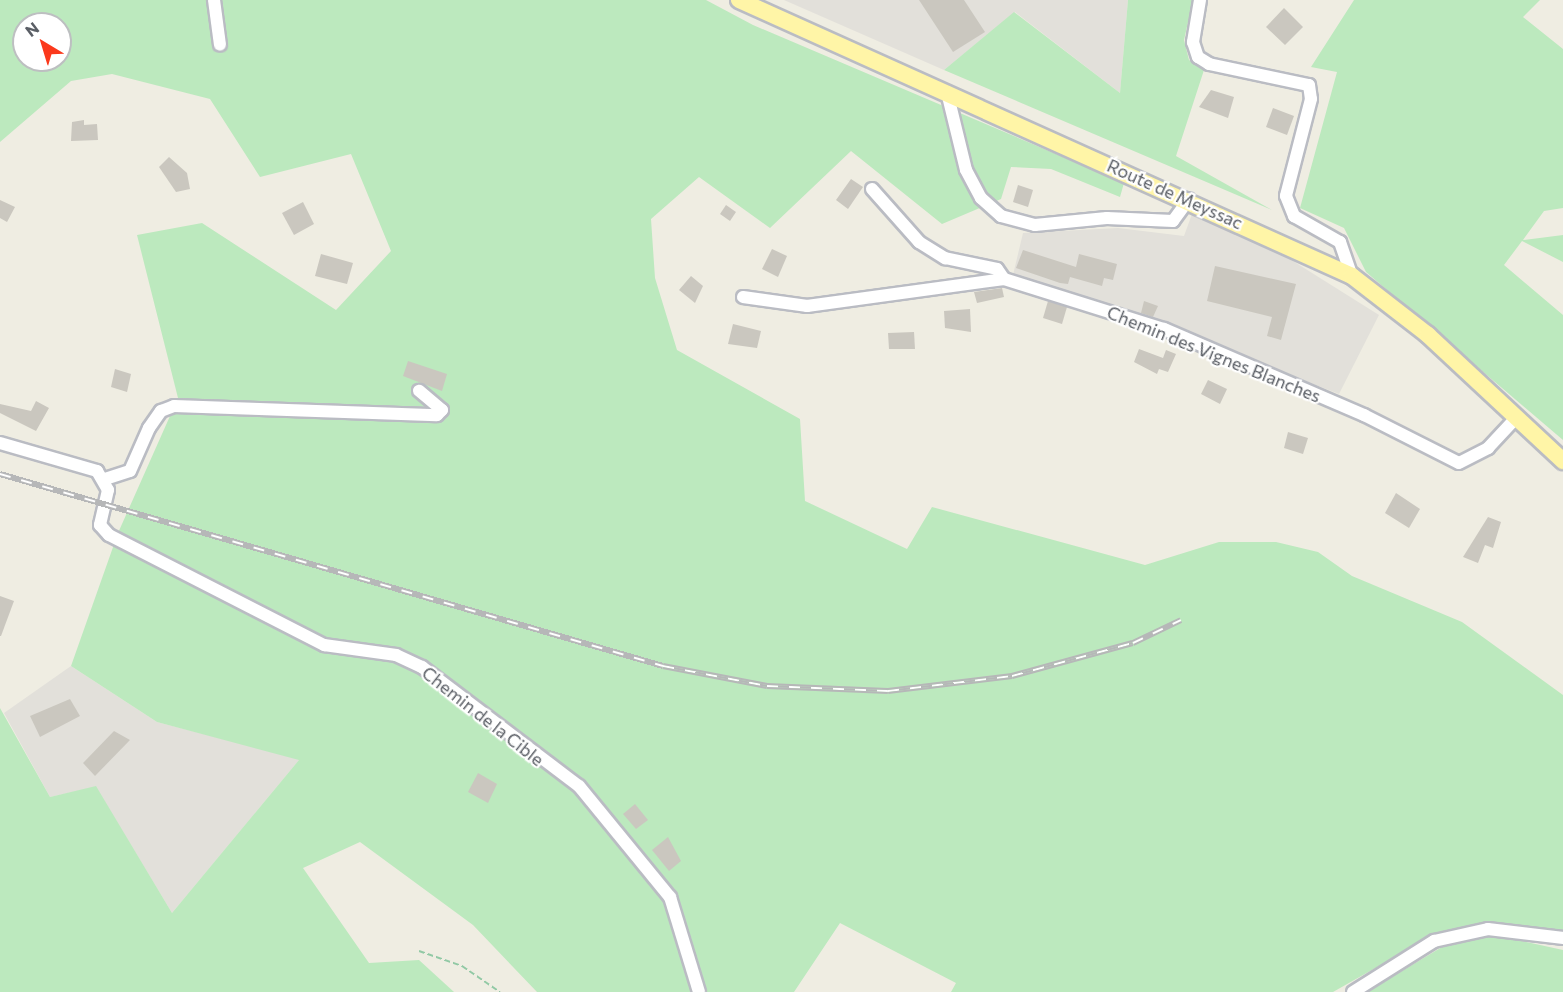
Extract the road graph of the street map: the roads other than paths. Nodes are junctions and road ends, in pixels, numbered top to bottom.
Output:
1 (214, 0) edge
2 (739, 0) edge
3 (1200, 0) edge
4 (219, 45) dead end
5 (947, 93) junction
6 (872, 189) dead end
7 (1189, 199) junction
8 (1352, 276) junction
9 (1004, 279) junction
10 (743, 297) dead end
11 (419, 391) dead end
12 (1516, 418) junction
13 (0, 443) edge
14 (1563, 461) edge
15 (105, 479) junction
16 (1563, 938) edge
17 (699, 992) edge
18 (1353, 992) edge

1 - 4 street
2 - 5 main road, Route de Meyssac
3 - 8 street
5 - 7 main road, Route de Meyssac
5 - 7 street
6 - 9 street
7 - 8 main road, Route de Meyssac
8 - 12 main road, Route de Meyssac
9 - 10 street, Chemin des Vignes Blanches
9 - 12 street, Chemin des Vignes Blanches
11 - 15 street
12 - 14 main road, Route de Meyssac
13 - 15 street
15 - 17 street, Chemin de la Cible
16 - 18 street

